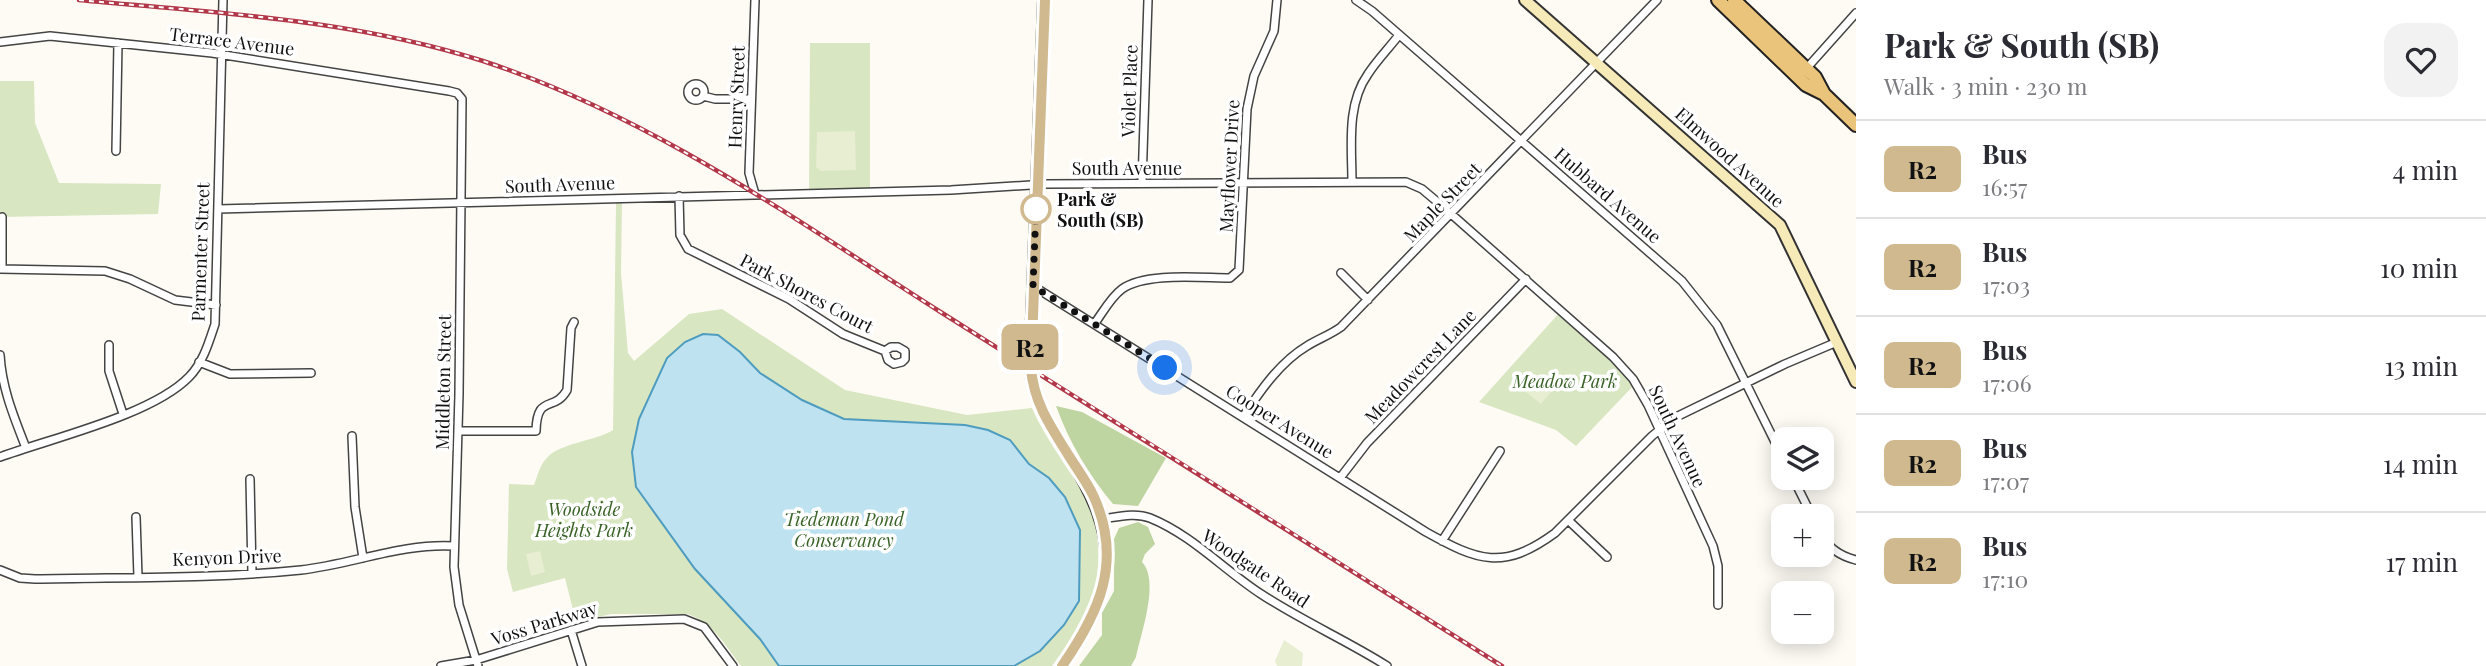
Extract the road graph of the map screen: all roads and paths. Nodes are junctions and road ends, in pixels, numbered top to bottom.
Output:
1 (223, 0) edge
2 (755, 0) edge
3 (1045, 0) edge
4 (1148, 0) edge
5 (1277, 0) edge
6 (1356, 0) edge
7 (1525, 0) edge
8 (1657, 0) edge
9 (1718, 0) edge
10 (1734, 0) edge
11 (1856, 13) edge
12 (1399, 35) junction
13 (0, 42) edge
14 (118, 43) junction
15 (221, 54) junction
16 (1598, 63) junction
17 (1803, 74) junction
18 (458, 95) joint
19 (703, 96) dead end
20 (751, 99) junction
21 (1856, 125) edge
22 (1522, 141) junction
23 (116, 151) dead end
24 (1352, 182) junction
25 (1142, 183) junction
26 (1244, 184) junction
27 (1037, 186) junction
28 (755, 194) junction
29 (679, 196) junction
30 (460, 202) junction
31 (218, 209) junction
32 (1452, 214) junction
33 (2, 217) dead end
34 (1, 269) edge
35 (1341, 273) dead end
36 (1526, 279) junction
37 (1033, 286) junction
38 (1368, 300) junction
39 (216, 305) junction
40 (574, 321) dead end
41 (1095, 323) junction
42 (1838, 342) junction
43 (109, 345) dead end
44 (885, 351) dead end
45 (0, 355) edge
46 (199, 362) junction
47 (311, 373) dead end
48 (1746, 382) junction
49 (1856, 382) edge
50 (123, 414) junction
51 (1243, 417) junction
52 (1658, 430) junction
53 (458, 431) junction
54 (1771, 433) edge
55 (352, 436) dead end
56 (26, 448) junction
57 (1500, 451) dead end
58 (0, 457) edge
59 (1340, 478) junction
60 (250, 480) dead end
61 (136, 517) dead end
62 (1102, 519) junction
63 (1568, 520) junction
64 (1442, 541) junction
65 (454, 546) junction
66 (1834, 551) edge
67 (1607, 557) dead end
68 (363, 558) junction
69 (1856, 560) edge
70 (0, 570) edge
71 (252, 573) junction
72 (138, 577) junction
73 (1718, 605) dead end
74 (571, 631) junction
75 (477, 663) edge
76 (441, 666) edge
77 (582, 666) edge
78 (733, 666) edge
79 (1062, 666) edge
80 (1387, 666) edge

1 - 15 street, Parmenter Street
2 - 20 street, Henry Street
3 - 27 main road
4 - 25 street, Violet Place
5 - 26 street, Mayflower Drive
6 - 12 street, Hubbard Avenue
7 - 16 main road, Elmwood Avenue
8 - 16 street, Maple Street
9 - 17 main road
10 - 17 main road
11 - 17 street
12 - 22 street, Hubbard Avenue
12 - 24 street
13 - 14 street, Terrace Avenue
14 - 15 street, Terrace Avenue
14 - 23 street
15 - 18 street, Terrace Avenue
15 - 31 street, Parmenter Street
16 - 22 street, Maple Street
16 - 42 main road, Elmwood Avenue
17 - 21 main road
18 - 30 street, Middleton Street
19 - 20 street
20 - 28 street, Henry Street
22 - 32 street, Maple Street
22 - 48 street, Hubbard Avenue
24 - 26 street, South Avenue
24 - 32 street, South Avenue
25 - 26 street, South Avenue
25 - 27 street, South Avenue
26 - 41 street, Mayflower Drive
27 - 28 street, South Avenue
27 - 37 main road
28 - 29 street, South Avenue
29 - 30 street, South Avenue
29 - 44 street, Park Shores Court
30 - 31 street, South Avenue
30 - 53 street, Middleton Street
31 - 39 street, Parmenter Street
32 - 36 street, South Avenue
32 - 38 street, Maple Street
33 - 34 street
34 - 39 street
35 - 38 street
36 - 52 street, South Avenue
36 - 59 street, Meadowcrest Lane
37 - 41 street, Cooper Avenue
37 - 62 main road
38 - 51 street, Maple Street
39 - 46 street, Parmenter Street
40 - 53 street
41 - 51 street, Cooper Avenue
42 - 48 street
42 - 49 main road, Elmwood Avenue
43 - 50 street
45 - 56 street
46 - 47 street
46 - 50 street, Parmenter Street
48 - 52 street
48 - 54 street, Hubbard Avenue
50 - 56 street, Parmenter Street
51 - 59 street, Cooper Avenue
52 - 63 street
52 - 73 street, South Avenue
53 - 65 street, Middleton Street
55 - 68 street
56 - 58 street, Parmenter Street
57 - 64 street
59 - 64 street, Cooper Avenue
60 - 71 street
61 - 72 street
62 - 79 main road
62 - 80 street, Woodgate Road
63 - 64 street, Cooper Avenue
63 - 67 street
65 - 68 street, Kenyon Drive
65 - 75 street, Middleton Street
66 - 69 street
68 - 71 street, Kenyon Drive
70 - 72 street, Kenyon Drive
71 - 72 street, Kenyon Drive
74 - 75 street, Voss Parkway
74 - 77 street
74 - 78 street, Voss Parkway
75 - 76 street, Voss Parkway

